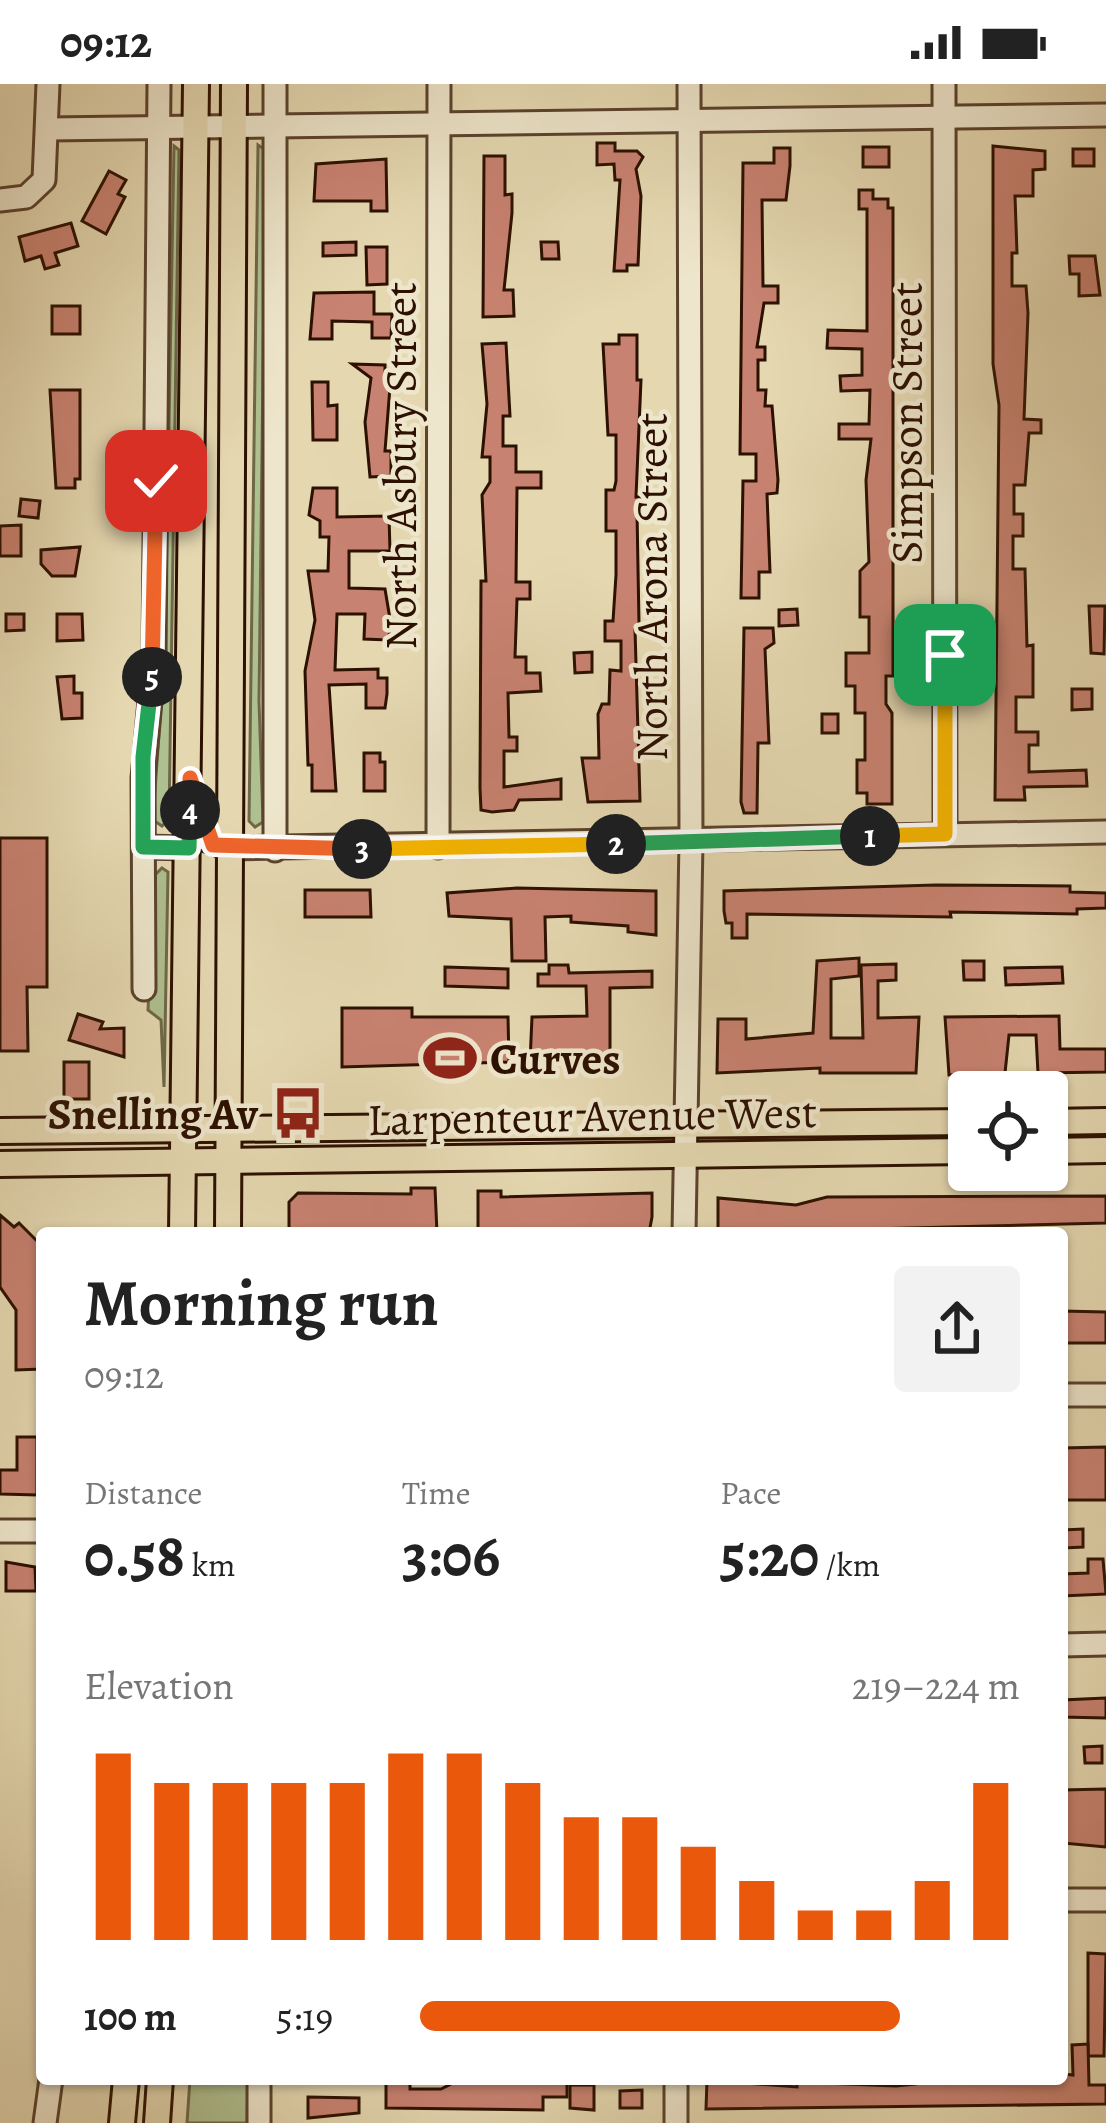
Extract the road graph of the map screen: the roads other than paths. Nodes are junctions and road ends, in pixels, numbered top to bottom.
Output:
1 (48, 84) edge
2 (159, 84) edge
3 (196, 84) edge
4 (234, 84) edge
5 (275, 84) edge
6 (439, 84) edge
7 (689, 84) edge
8 (944, 84) edge
9 (1106, 115) edge
10 (944, 117) junction
11 (689, 120) junction
12 (440, 122) junction
13 (276, 123) junction
14 (159, 128) junction
15 (195, 128) junction
16 (234, 128) junction
17 (49, 129) junction
18 (0, 200) edge
19 (190, 778) junction
20 (1106, 832) edge
21 (945, 834) junction
22 (691, 842) junction
23 (143, 847) junction
24 (189, 848) junction
25 (231, 848) junction
26 (438, 848) junction
27 (275, 850) junction
28 (144, 989) dead end
29 (1106, 1121) edge
30 (948, 1122) edge
31 (1068, 1122) edge
32 (687, 1124) junction
33 (185, 1130) junction
34 (230, 1130) junction
35 (0, 1131) edge
36 (1068, 1150) edge
37 (1106, 1150) edge
38 (948, 1151) edge
39 (686, 1154) junction
40 (183, 1162) junction
41 (228, 1162) junction
42 (0, 1164) edge
43 (182, 1227) edge
44 (228, 1227) edge
45 (685, 1227) edge
46 (1068, 1395) edge
47 (1106, 1395) edge
48 (0, 1531) edge
49 (36, 1531) edge
50 (1068, 1645) edge
51 (1106, 1645) edge
52 (1068, 1900) edge
53 (1106, 1900) edge
54 (50, 2085) edge
55 (125, 2085) edge
56 (160, 2085) edge
57 (259, 2085) edge
58 (676, 2085) edge
59 (45, 2123) edge
60 (122, 2123) edge
61 (157, 2123) edge
62 (260, 2123) edge
63 (676, 2123) edge

1 - 17 street
2 - 14 street
3 - 15 main road
4 - 16 main road
5 - 13 street
6 - 12 street, North Asbury Street
7 - 11 street, North Arona Street
8 - 10 street, Simpson Street
9 - 10 street
10 - 11 street
10 - 21 street, Simpson Street
11 - 12 street
11 - 22 street, North Arona Street
12 - 13 street
12 - 26 street, North Asbury Street
13 - 16 street
13 - 27 street
14 - 15 street
14 - 17 street
14 - 23 street
15 - 16 street
15 - 19 main road
16 - 25 main road
17 - 18 street
19 - 24 main road
19 - 25 main road
20 - 21 street
21 - 22 street
22 - 26 street
22 - 32 street, North Arona Street
23 - 24 street
23 - 28 street
24 - 33 main road
25 - 27 street
25 - 34 main road
26 - 27 street
29 - 31 main road
30 - 32 main road, Larpenteur Avenue West
32 - 34 main road, Larpenteur Avenue West
32 - 39 street, North Arona Street
33 - 34 main road, Larpenteur Avenue West
33 - 35 main road, Larpenteur Avenue West
33 - 40 main road
34 - 41 main road
36 - 37 main road
38 - 39 main road, Larpenteur Avenue West
39 - 41 main road, Larpenteur Avenue West
39 - 45 street, North Arona Street
40 - 41 main road, Larpenteur Avenue West
40 - 42 main road, Larpenteur Avenue West
40 - 43 main road
41 - 44 main road
46 - 47 street
48 - 49 street
50 - 51 street
52 - 53 street
54 - 59 street
55 - 60 main road
56 - 61 main road
57 - 62 street
58 - 63 street

